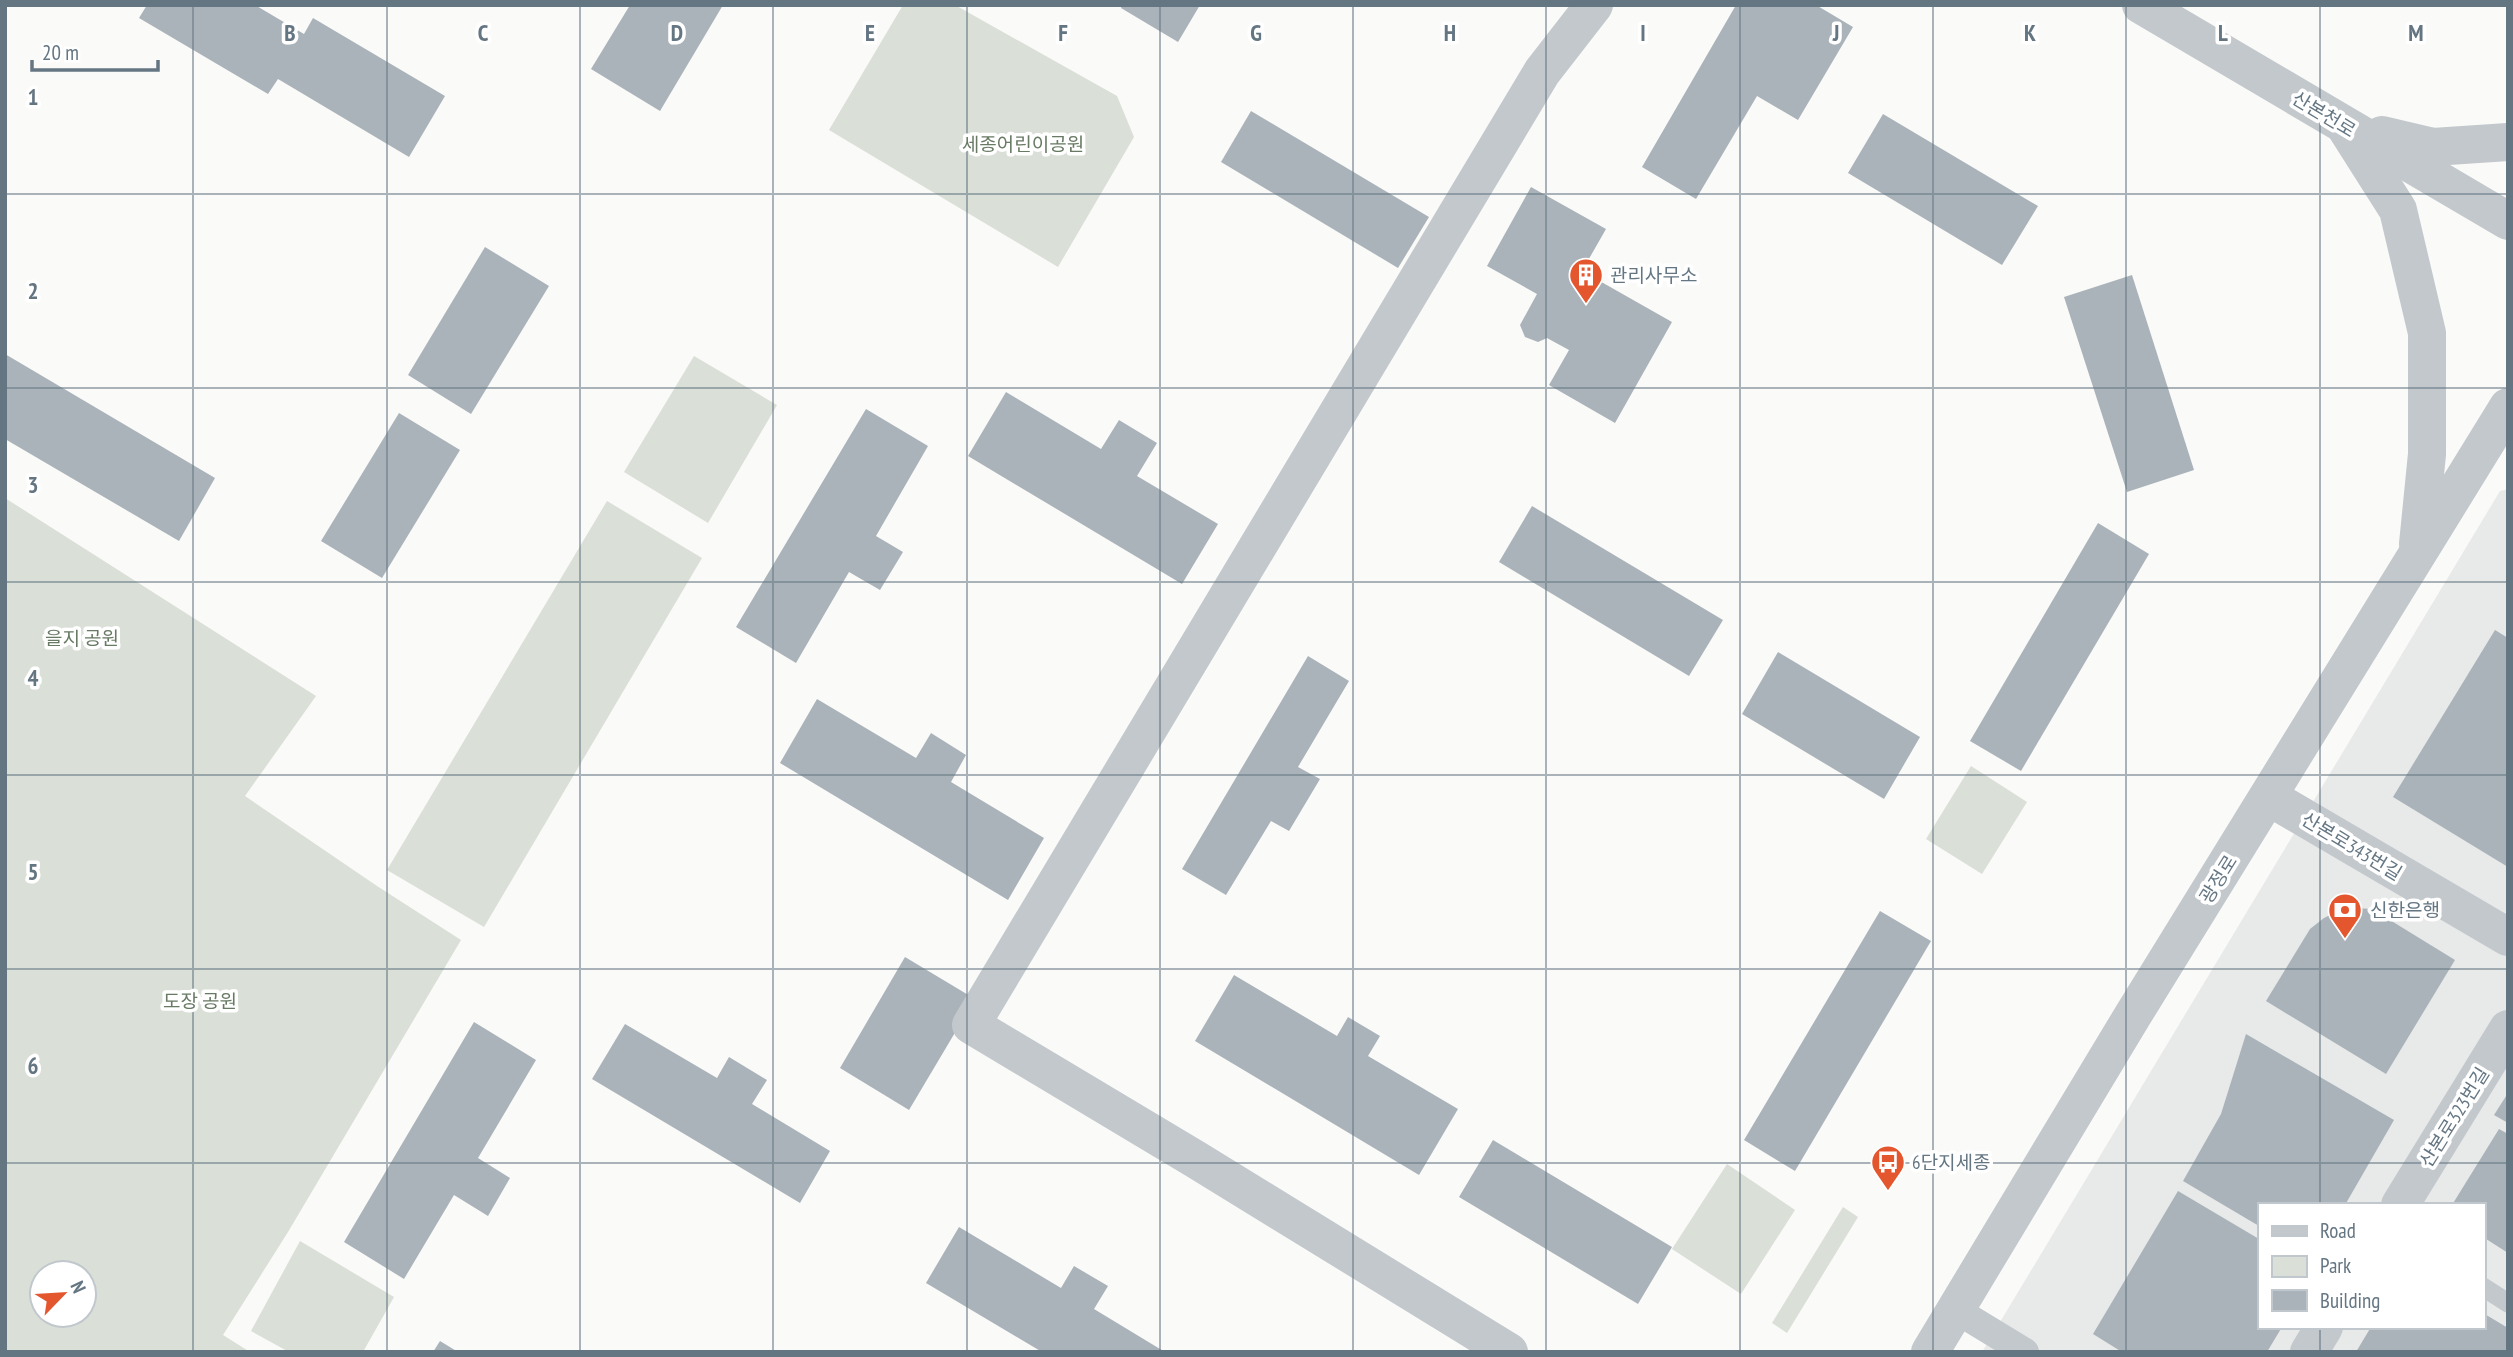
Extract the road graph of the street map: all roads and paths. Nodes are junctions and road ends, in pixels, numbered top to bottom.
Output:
1 (1594, 5) edge
2 (2141, 5) edge
3 (2346, 128) junction
4 (2508, 142) edge
5 (2508, 222) edge
6 (2508, 407) edge
7 (2508, 460) edge
8 (2417, 555) junction
9 (2269, 797) junction
10 (2508, 937) edge
11 (2508, 1029) edge
12 (2401, 1203) edge
13 (2485, 1288) edge
14 (2508, 1303) edge
15 (1956, 1310) junction
16 (2323, 1329) edge
17 (1509, 1352) edge
18 (1930, 1352) edge
19 (2025, 1352) edge
20 (2309, 1352) edge

1 - 17 street
2 - 3 street, 산본천로
3 - 4 street
3 - 5 street, 산본천로
3 - 8 street
6 - 8 street, 광정로
7 - 8 street
8 - 9 street, 광정로
9 - 10 street, 산본로343번길
9 - 15 street, 광정로
11 - 12 street, 산본로323번길
13 - 14 lane
15 - 18 street, 광정로
15 - 19 street
16 - 20 street

